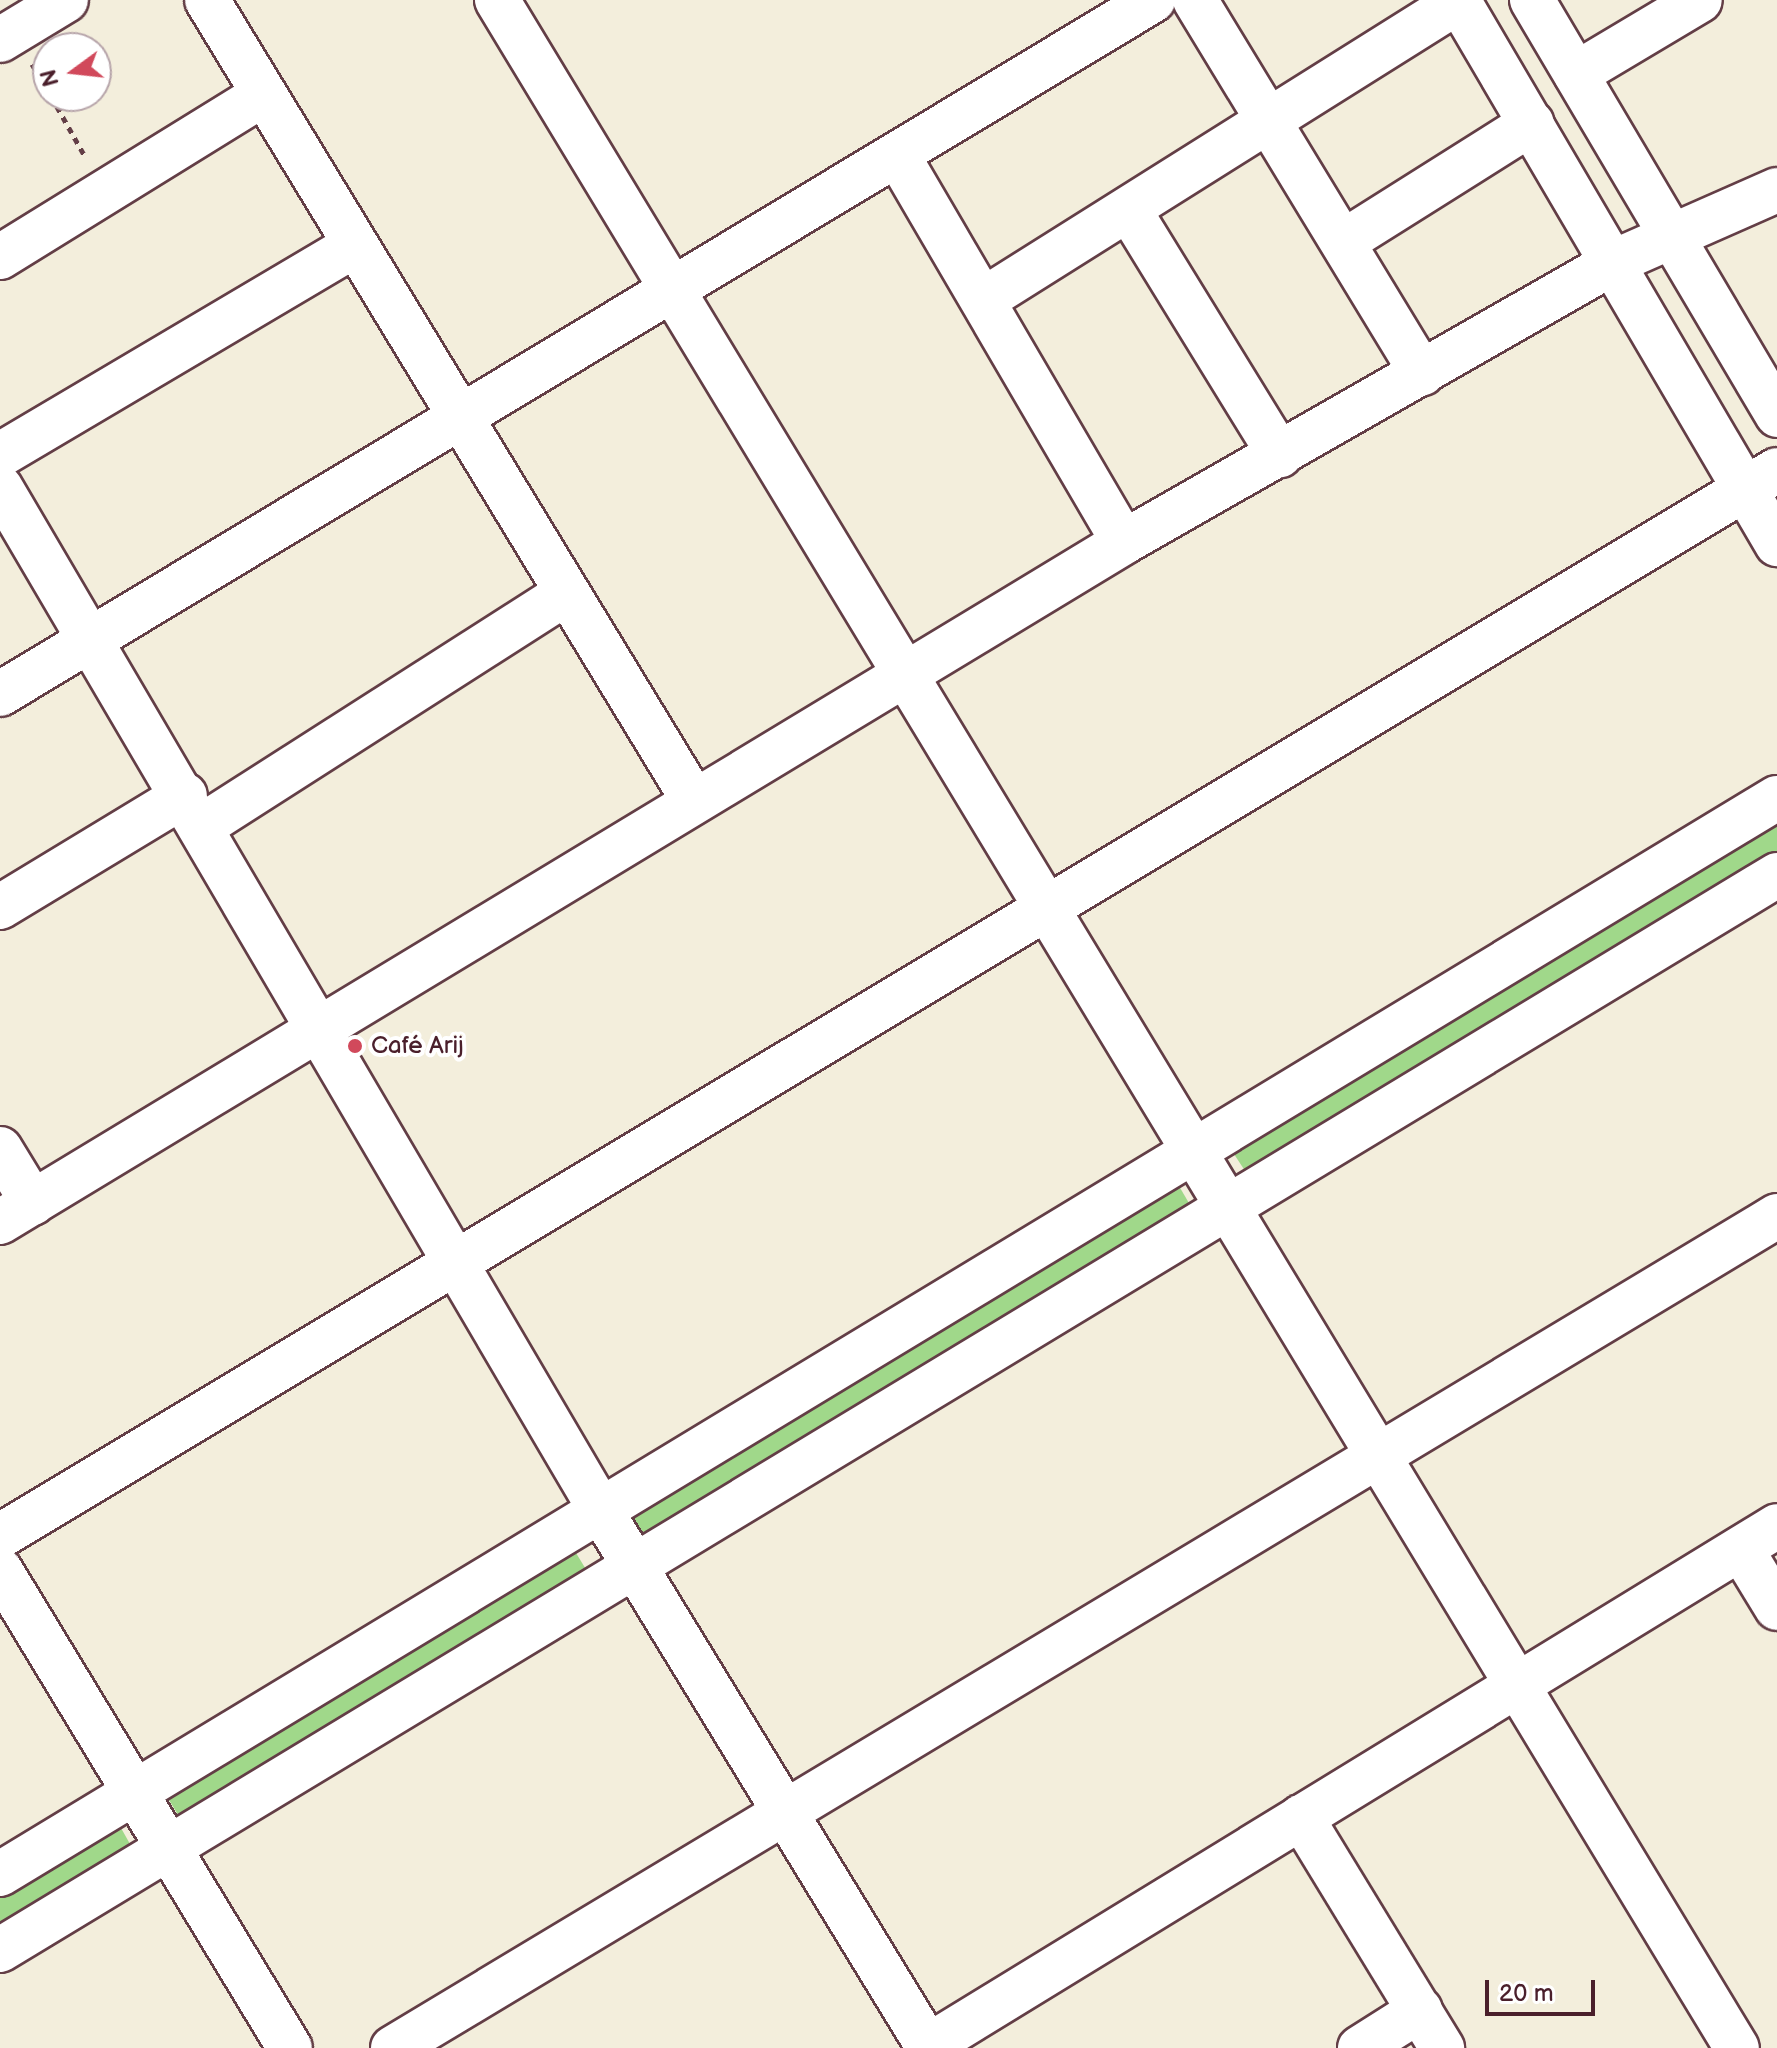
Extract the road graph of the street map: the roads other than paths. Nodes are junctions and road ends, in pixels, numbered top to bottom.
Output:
1 (66, 0) edge
2 (207, 0) edge
3 (497, 0) edge
4 (1153, 0) edge
5 (1195, 0) edge
6 (1458, 0) edge
7 (1532, 0) edge
8 (1700, 0) edge
9 (0, 40) edge
10 (1576, 74) junction
11 (262, 95) junction
12 (1270, 123) junction
13 (1532, 123) junction
14 (898, 156) junction
15 (1777, 190) edge
16 (1129, 210) junction
17 (1672, 237) junction
18 (1343, 242) junction
19 (353, 246) junction
20 (0, 257) edge
21 (1616, 261) junction
22 (669, 292) junction
23 (983, 300) junction
24 (1422, 373) junction
25 (1777, 415) edge
26 (457, 419) junction
27 (0, 455) edge
28 (1280, 455) junction
29 (1760, 480) edge
30 (0, 488) edge
31 (1124, 542) junction
32 (1777, 544) edge
33 (565, 594) junction
34 (91, 639) junction
35 (901, 673) junction
36 (0, 694) edge
37 (1777, 798) edge
38 (694, 801) junction
39 (194, 810) junction
40 (1777, 875) edge
41 (1043, 905) junction
42 (0, 907) edge
43 (320, 1032) junction
44 (0, 1149) edge
45 (1194, 1154) junction
46 (1229, 1211) junction
47 (16, 1212) edge
48 (1777, 1216) edge
49 (459, 1260) junction
50 (1378, 1455) junction
51 (601, 1511) junction
52 (0, 1536) edge
53 (1759, 1538) edge
54 (636, 1566) junction
55 (0, 1570) edge
56 (1777, 1608) edge
57 (1517, 1684) junction
58 (135, 1793) junction
59 (787, 1814) junction
60 (1301, 1817) junction
61 (169, 1849) junction
62 (0, 1874) edge
63 (0, 1950) edge
64 (1420, 2010) junction
65 (927, 2047) edge
66 (290, 2048) edge
67 (393, 2048) edge
68 (1360, 2048) edge
69 (1442, 2048) edge
70 (1737, 2048) edge

1 - 9 street
2 - 11 street
3 - 22 street
4 - 14 street
5 - 12 street
6 - 12 street
6 - 13 street
7 - 10 street
8 - 10 street
10 - 17 street
11 - 19 street
11 - 20 street
12 - 16 street
12 - 18 street
13 - 18 street
13 - 21 street
14 - 22 street
14 - 23 street
15 - 17 street
16 - 23 street
16 - 28 street
17 - 21 street
17 - 25 street
18 - 24 street
19 - 26 street
19 - 27 street
21 - 24 street
21 - 29 street
22 - 26 street
22 - 35 street
23 - 31 street
24 - 28 street
26 - 33 street
26 - 34 street
28 - 31 street
29 - 32 street
29 - 41 street
30 - 34 street
31 - 35 street
33 - 38 street
33 - 39 street
34 - 36 street
34 - 39 street
35 - 38 street
35 - 41 street
37 - 45 street
38 - 43 street
39 - 42 street
39 - 43 street
40 - 46 street
41 - 45 street
41 - 49 street
43 - 47 street
43 - 49 street
44 - 47 street
45 - 46 street
45 - 51 street
46 - 50 street
46 - 54 street
48 - 50 street
49 - 51 street
49 - 52 street
50 - 57 street
50 - 59 street
51 - 54 street
51 - 58 street
53 - 56 street
53 - 57 street
54 - 59 street
54 - 61 street
55 - 58 street
57 - 60 street
57 - 70 street
58 - 61 street
58 - 62 street
59 - 65 street
59 - 67 street
60 - 64 street
60 - 65 street
61 - 63 street
61 - 66 street
64 - 68 street
64 - 69 street

